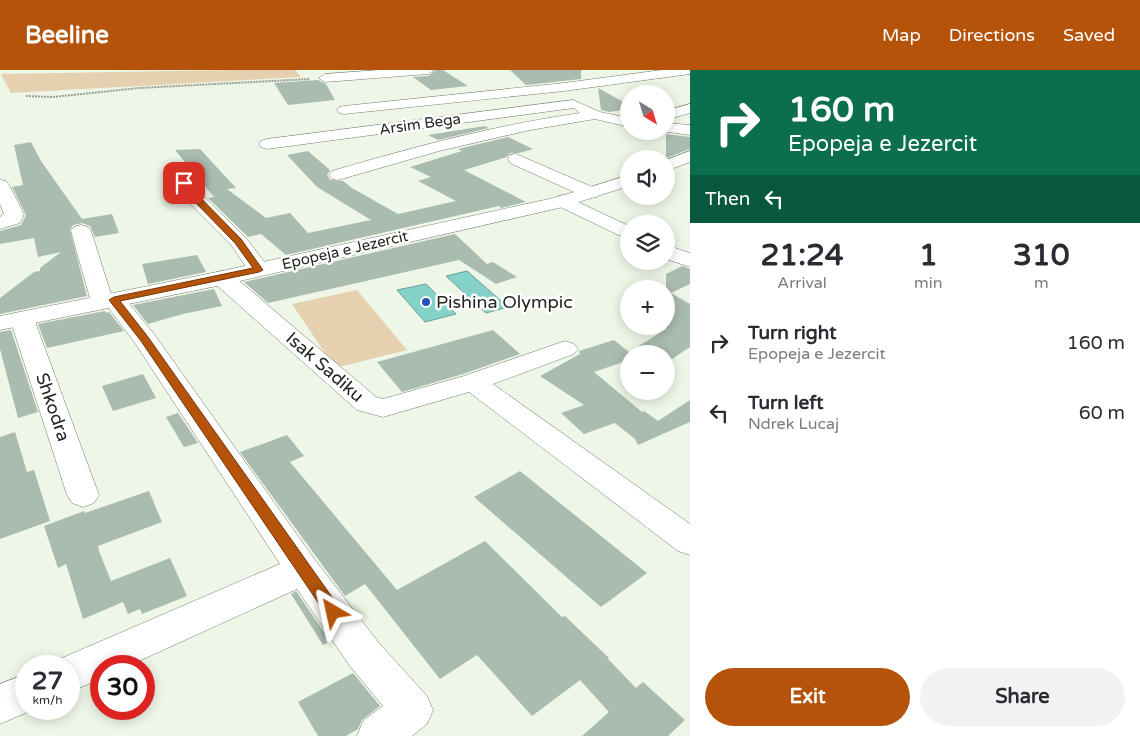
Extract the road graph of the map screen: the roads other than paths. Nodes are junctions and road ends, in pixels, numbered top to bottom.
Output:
1 (428, 70) edge
2 (690, 70) edge
3 (325, 78) road end
4 (560, 81) junction
5 (573, 104) junction
6 (690, 108) edge
7 (344, 110) dead end
8 (675, 113) edge
9 (595, 115) junction
10 (620, 121) edge
11 (675, 129) edge
12 (690, 130) edge
13 (267, 144) dead end
14 (690, 156) edge
15 (516, 159) dead end
16 (675, 162) edge
17 (338, 175) dead end
18 (184, 183) dead end
19 (620, 183) edge
20 (0, 184) edge
21 (591, 193) junction
22 (563, 201) junction
23 (0, 223) edge
24 (620, 230) edge
25 (80, 231) dead end
26 (675, 254) edge
27 (689, 259) edge
28 (259, 270) junction
29 (222, 278) junction
30 (108, 301) junction
31 (11, 321) edge
32 (564, 349) dead end
33 (473, 382) junction
34 (83, 495) dead end
35 (690, 542) edge
36 (302, 570) junction
37 (80, 669) edge
38 (15, 698) edge
39 (0, 704) edge
40 (378, 736) edge

1 - 3 street
2 - 4 street
4 - 5 street
4 - 7 street
5 - 9 street, Arsim Bega
5 - 13 street, Arsim Bega
6 - 8 street
9 - 10 street, Arsim Bega
9 - 17 street, Arsim Bega
11 - 12 street
14 - 16 street
15 - 21 street
18 - 28 street
19 - 21 street, Epopeja e Jezercit
20 - 23 street
21 - 22 street, Epopeja e Jezercit
22 - 24 street
22 - 28 street, Epopeja e Jezercit
25 - 30 street
26 - 27 street
28 - 29 street, Epopeja e Jezercit
29 - 30 street, Epopeja e Jezercit
29 - 33 street, Isak Sadiku
30 - 31 street, Epopeja e Jezercit
30 - 36 street
31 - 34 street, Shkodra
32 - 33 street, Isak Sadiku
33 - 35 street
36 - 37 street
36 - 40 street
38 - 39 street

